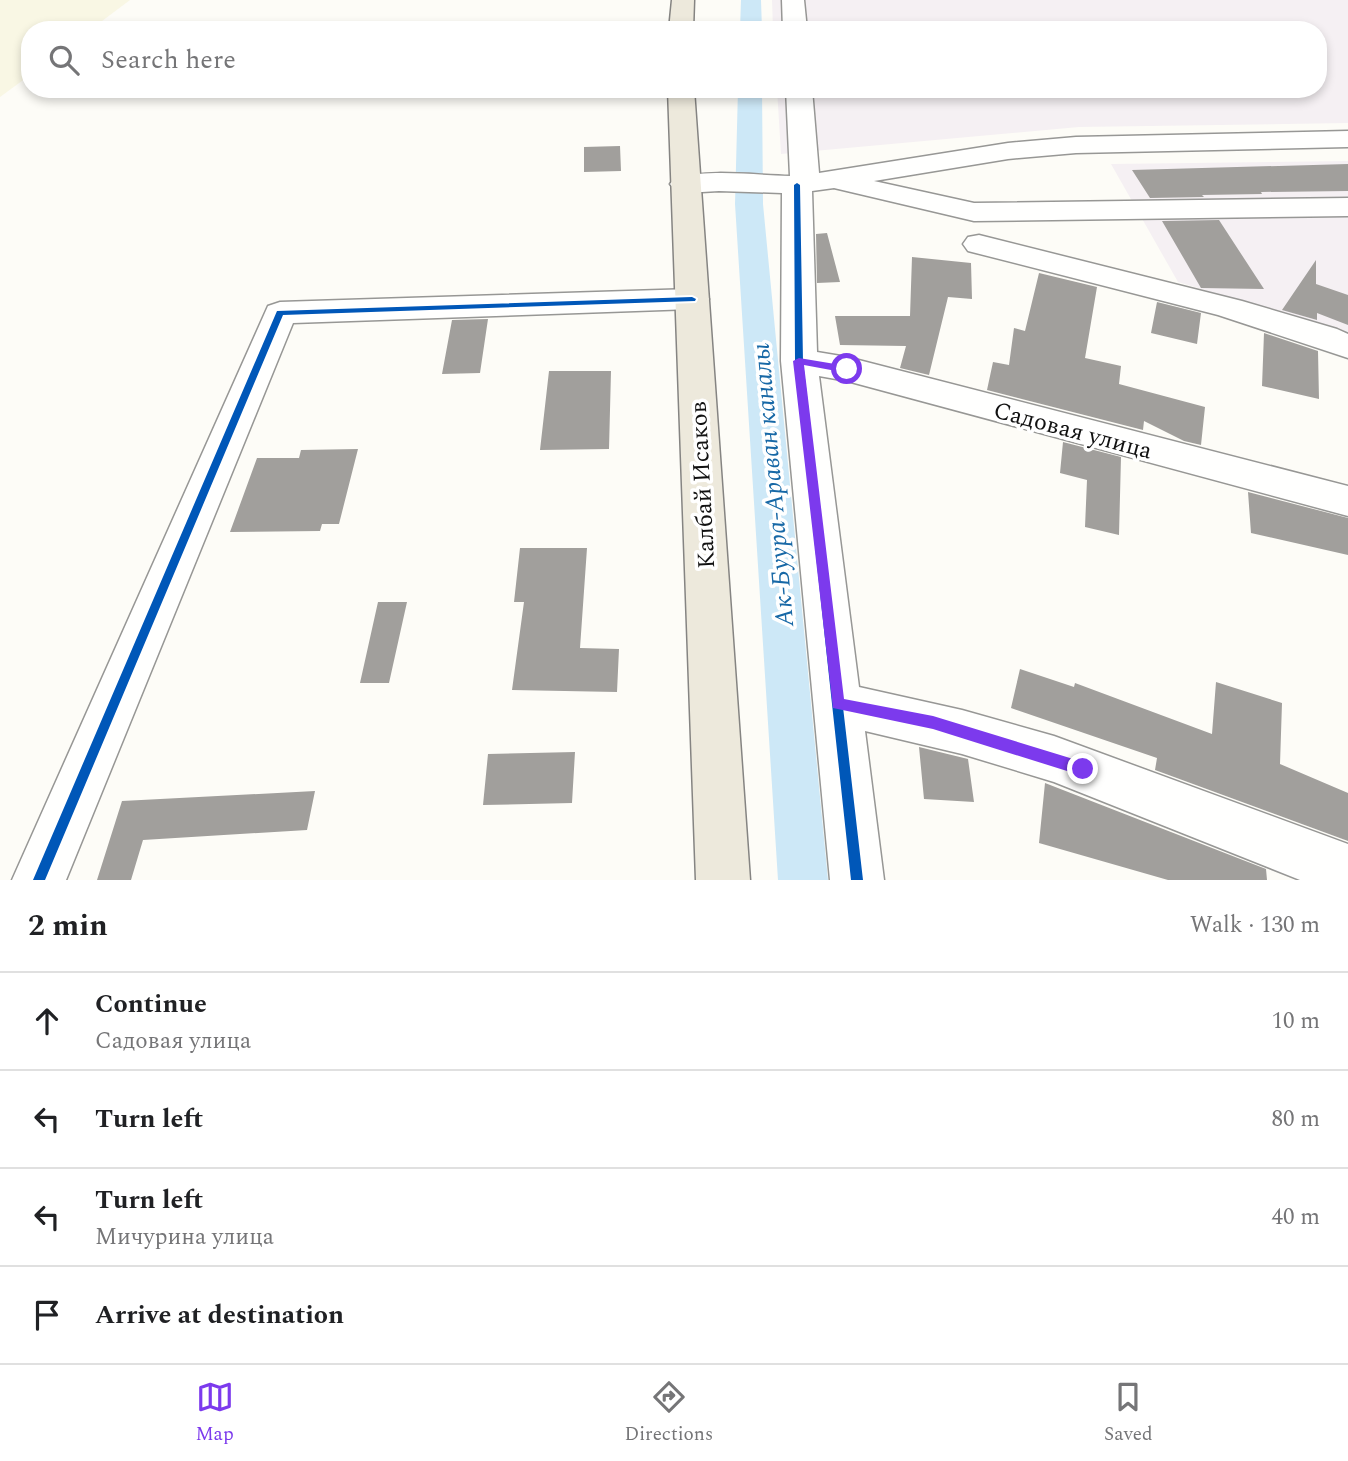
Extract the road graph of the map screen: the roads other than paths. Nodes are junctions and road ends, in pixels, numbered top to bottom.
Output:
1 (683, 0) edge
2 (793, 0) edge
3 (682, 21) edge
4 (794, 21) edge
5 (683, 98) edge
6 (799, 98) edge
7 (1348, 139) edge
8 (702, 183) junction
9 (800, 183) junction
10 (1348, 207) edge
11 (979, 244) dead end
12 (692, 299) junction
13 (1348, 347) edge
14 (799, 361) junction
15 (1348, 501) edge
16 (838, 704) junction
17 (1348, 871) edge
18 (39, 880) edge
19 (723, 880) edge
20 (857, 880) edge

1 - 3 main road
2 - 4 street
5 - 8 main road, Калбай Исаков
6 - 9 street
7 - 9 street
8 - 9 street
8 - 12 main road, Калбай Исаков
9 - 10 street
9 - 14 street
11 - 13 street
12 - 18 street
12 - 19 main road, Калбай Исаков
14 - 15 street, Садовая улица
14 - 16 street
16 - 17 street
16 - 20 street

